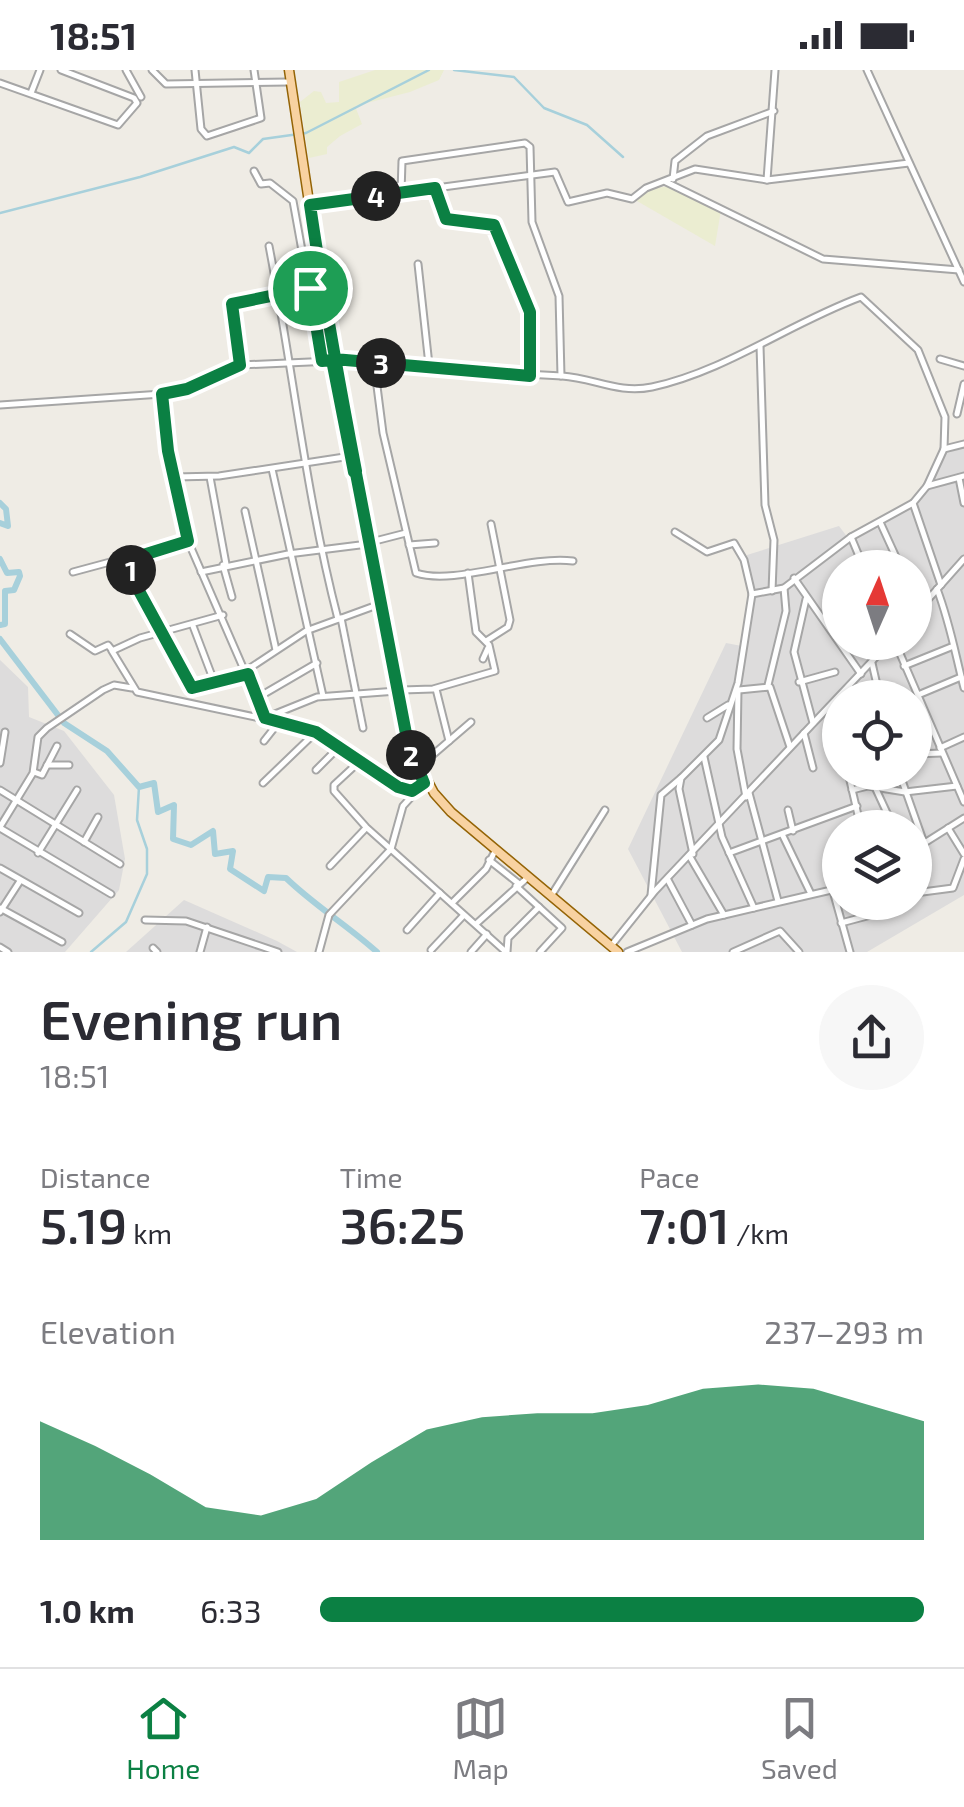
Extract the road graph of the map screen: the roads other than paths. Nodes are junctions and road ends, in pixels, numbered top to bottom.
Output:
1 (40, 70) edge
2 (61, 70) edge
3 (126, 70) edge
4 (152, 70) edge
5 (196, 70) edge
6 (254, 70) edge
7 (288, 70) edge
8 (775, 70) edge
9 (867, 70) edge
10 (74, 72) edge
11 (288, 82) junction
12 (0, 83) edge
13 (256, 84) junction
14 (195, 86) junction
15 (31, 93) junction
16 (141, 97) dead end
17 (774, 111) junction
18 (910, 162) junction
19 (770, 165) junction
20 (254, 172) dead end
21 (530, 175) junction
22 (780, 179) junction
23 (669, 180) junction
24 (767, 180) junction
25 (435, 188) junction
26 (401, 192) junction
27 (310, 205) junction
28 (269, 246) dead end
29 (418, 264) dead end
30 (959, 270) junction
31 (964, 282) edge
32 (310, 288) junction
33 (279, 296) junction
34 (760, 344) junction
35 (940, 359) dead end
36 (330, 360) junction
37 (291, 361) junction
38 (374, 363) junction
39 (240, 365) junction
40 (429, 365) junction
41 (964, 366) edge
42 (530, 376) junction
43 (561, 376) junction
44 (964, 384) edge
45 (162, 394) junction
46 (0, 406) edge
47 (961, 414) edge
48 (945, 417) junction
49 (964, 444) edge
50 (944, 449) junction
51 (351, 456) junction
52 (304, 464) junction
53 (272, 469) junction
54 (355, 471) junction
55 (210, 477) junction
56 (962, 477) edge
57 (176, 481) junction
58 (927, 486) junction
59 (964, 502) edge
60 (913, 503) junction
61 (245, 511) dead end
62 (880, 522) junction
63 (490, 524) dead end
64 (674, 532) dead end
65 (406, 533) junction
66 (851, 537) junction
67 (188, 541) junction
68 (370, 543) junction
69 (435, 543) dead end
70 (409, 545) junction
71 (320, 550) junction
72 (856, 550) edge
73 (893, 550) edge
74 (288, 554) junction
75 (256, 559) junction
76 (964, 559) edge
77 (127, 560) junction
78 (573, 561) dead end
79 (224, 564) junction
80 (500, 566) junction
81 (74, 572) dead end
82 (201, 572) junction
83 (468, 573) junction
84 (794, 578) junction
85 (939, 587) junction
86 (784, 588) junction
87 (772, 591) junction
88 (752, 594) junction
89 (932, 595) edge
90 (232, 598) dead end
91 (806, 599) junction
92 (380, 604) junction
93 (223, 615) junction
94 (339, 618) junction
95 (192, 626) junction
96 (160, 632) junction
97 (306, 632) junction
98 (70, 634) dead end
99 (487, 643) junction
100 (952, 647) junction
101 (112, 650) junction
102 (276, 650) junction
103 (483, 659) dead end
104 (901, 660) edge
105 (872, 662) joint
106 (317, 663) junction
107 (904, 666) junction
108 (248, 672) junction
109 (835, 672) dead end
110 (861, 674) junction
111 (961, 676) junction
112 (856, 680) edge
113 (876, 680) edge
114 (910, 680) edge
115 (799, 682) junction
116 (215, 684) junction
117 (768, 685) junction
118 (738, 686) junction
119 (132, 688) junction
120 (964, 688) edge
121 (436, 689) junction
122 (932, 689) edge
123 (398, 690) junction
124 (355, 694) junction
125 (323, 696) junction
126 (258, 698) junction
127 (731, 704) junction
128 (822, 715) edge
129 (265, 718) junction
130 (707, 718) dead end
131 (279, 722) junction
132 (471, 722) dead end
133 (814, 723) junction
134 (362, 728) dead end
135 (932, 730) edge
136 (5, 732) dead end
137 (316, 732) junction
138 (804, 733) junction
139 (964, 737) edge
140 (264, 742) dead end
141 (449, 742) junction
142 (334, 743) junction
143 (56, 746) dead end
144 (790, 748) junction
145 (941, 750) junction
146 (932, 751) edge
147 (704, 758) junction
148 (360, 760) junction
149 (0, 762) edge
150 (48, 765) junction
151 (69, 765) dead end
152 (419, 767) junction
153 (813, 768) dead end
154 (316, 770) dead end
155 (34, 772) junction
156 (42, 775) junction
157 (681, 778) junction
158 (28, 781) junction
159 (264, 783) dead end
160 (424, 783) junction
161 (958, 786) junction
162 (0, 790) edge
163 (77, 790) dead end
164 (852, 790) edge
165 (893, 790) edge
166 (412, 791) junction
167 (905, 792) junction
168 (748, 795) junction
169 (17, 800) junction
170 (964, 802) edge
171 (857, 806) junction
172 (605, 810) dead end
173 (788, 810) dead end
174 (858, 810) edge
175 (912, 810) edge
176 (98, 817) dead end
177 (964, 818) edge
178 (55, 825) junction
179 (366, 827) junction
180 (719, 827) junction
181 (0, 828) edge
182 (948, 828) junction
183 (793, 832) junction
184 (783, 836) junction
185 (932, 838) edge
186 (764, 839) junction
187 (84, 842) junction
188 (391, 849) junction
189 (38, 853) junction
190 (728, 853) junction
191 (492, 856) junction
192 (692, 856) junction
193 (964, 856) edge
194 (120, 864) dead end
195 (330, 866) dead end
196 (0, 868) edge
197 (668, 880) junction
198 (20, 881) junction
199 (520, 883) junction
200 (932, 891) edge
201 (822, 892) edge
202 (440, 893) junction
203 (111, 894) dead end
204 (811, 894) junction
205 (551, 896) junction
206 (651, 897) junction
207 (778, 902) junction
208 (452, 904) junction
209 (539, 907) junction
210 (754, 908) junction
211 (1, 910) edge
212 (79, 913) dead end
213 (571, 915) junction
214 (724, 915) junction
215 (463, 916) junction
216 (145, 920) dead end
217 (841, 920) edge
218 (852, 920) edge
219 (841, 923) junction
220 (476, 925) junction
221 (692, 925) junction
222 (207, 927) junction
223 (407, 930) dead end
224 (487, 934) junction
225 (62, 942) dead end
226 (755, 942) junction
227 (0, 947) edge
228 (430, 950) edge
229 (614, 950) edge
230 (8, 952) edge
231 (200, 952) edge
232 (278, 952) edge
233 (320, 952) edge
234 (471, 952) edge
235 (506, 952) edge
236 (540, 952) edge
237 (627, 952) edge
238 (733, 952) edge
239 (763, 952) edge
240 (798, 952) edge
241 (850, 952) edge

1 - 15 street
2 - 10 street
3 - 16 street
4 - 14 street
5 - 14 street
6 - 13 street
7 - 11 main road
7 - 27 main road
8 - 17 street
9 - 18 street
10 - 15 street
11 - 13 street
11 - 36 main road
12 - 15 street
13 - 14 street
13 - 14 street
17 - 19 street
17 - 23 street
18 - 22 street
18 - 30 street
19 - 22 street
19 - 24 street
20 - 32 street
21 - 23 street
21 - 25 street
21 - 26 street
21 - 43 street
22 - 24 street
23 - 24 street
23 - 30 street
25 - 26 street
25 - 42 street
26 - 27 street
27 - 36 main road
28 - 33 street
29 - 40 street
30 - 31 street
32 - 33 street
32 - 36 street
33 - 37 street
33 - 39 street
34 - 43 street
34 - 48 street
34 - 87 street
35 - 41 street
36 - 37 street
36 - 38 street
36 - 51 main road
36 - 54 main road
37 - 39 street
37 - 52 street
38 - 40 street
38 - 65 street
39 - 45 street
40 - 42 street
42 - 43 street
44 - 47 street
45 - 46 street
45 - 57 street
47 - 48 street
48 - 50 street
49 - 50 street
50 - 58 street
51 - 52 street
51 - 54 main road
52 - 53 street
52 - 71 street
53 - 55 street
53 - 74 street
54 - 68 main road
55 - 57 street
55 - 79 street
56 - 58 street
56 - 59 street
57 - 67 street
58 - 60 street
60 - 62 street
60 - 85 street
61 - 75 street
62 - 66 street
62 - 73 street
63 - 80 street
64 - 88 street
65 - 68 street
65 - 70 street
66 - 72 street
66 - 84 street
67 - 77 street
67 - 82 street
68 - 71 street
68 - 92 main road
68 - 123 main road
69 - 70 street
70 - 83 street
71 - 74 street
71 - 94 street
74 - 75 street
74 - 97 street
75 - 79 street
75 - 102 street
76 - 85 street
77 - 81 street
77 - 96 street
78 - 80 street
79 - 82 street
79 - 90 street
80 - 83 street
80 - 99 street
82 - 93 street
83 - 99 street
84 - 86 street
84 - 91 street
85 - 89 street
85 - 100 street
86 - 87 street
86 - 117 street
87 - 88 street
88 - 118 street
91 - 110 street
91 - 115 street
92 - 94 street
92 - 123 main road
93 - 95 street
93 - 108 street
94 - 97 street
94 - 124 street
95 - 96 street
95 - 116 street
96 - 101 street
96 - 116 street
97 - 102 street
97 - 106 street
98 - 101 street
99 - 103 street
99 - 121 street
100 - 107 street
100 - 111 street
101 - 119 street
102 - 108 street
104 - 107 street
105 - 110 street
105 - 113 street
106 - 125 street
106 - 126 street
107 - 114 street
108 - 116 street
108 - 126 street
109 - 115 street
110 - 112 street
111 - 120 street
111 - 122 street
115 - 133 street
117 - 118 street
117 - 144 street
118 - 127 street
118 - 168 street
119 - 129 street
119 - 155 street
121 - 123 street
121 - 141 street
123 - 124 street
123 - 152 main road
123 - 160 main road
124 - 125 street
124 - 134 street
125 - 129 street
126 - 129 street
127 - 130 street
127 - 147 street
128 - 133 street
129 - 131 street
131 - 137 street
131 - 140 street
132 - 141 street
133 - 138 street
135 - 145 street
136 - 149 street
137 - 142 street
137 - 159 street
138 - 144 street
138 - 153 street
139 - 145 street
141 - 152 street
142 - 148 street
142 - 154 street
143 - 150 street
144 - 168 street
145 - 146 street
145 - 161 street
147 - 157 street
147 - 180 street
148 - 166 street
148 - 179 street
150 - 151 street
150 - 156 street
152 - 205 main road
155 - 156 street
155 - 158 street
156 - 158 street
157 - 192 street
157 - 206 street
158 - 169 street
160 - 166 street
160 - 191 main road
161 - 167 street
161 - 170 street
162 - 169 street
163 - 178 street
164 - 171 street
165 - 167 street
166 - 188 street
167 - 175 street
168 - 180 street
168 - 186 street
169 - 178 street
169 - 181 street
171 - 174 street
171 - 183 street
172 - 205 street
173 - 183 street
176 - 187 street
177 - 182 street
178 - 187 street
178 - 189 street
179 - 188 street
179 - 195 street
180 - 190 street
180 - 192 street
181 - 189 street
182 - 185 street
182 - 193 street
183 - 184 street
184 - 186 street
184 - 204 street
186 - 190 street
186 - 207 street
187 - 194 street
188 - 202 street
188 - 233 street
189 - 203 street
190 - 210 street
191 - 199 main road
191 - 208 street
192 - 197 street
192 - 214 street
193 - 200 street
196 - 198 street
197 - 206 street
197 - 221 street
198 - 211 street
198 - 212 street
199 - 209 street
199 - 213 main road
199 - 220 street
201 - 204 street
202 - 208 street
202 - 223 street
204 - 207 street
205 - 213 main road
206 - 229 street
207 - 210 street
208 - 215 street
209 - 235 street
209 - 236 street
210 - 214 street
211 - 225 street
213 - 229 main road
214 - 221 street
215 - 220 street
215 - 228 street
216 - 222 street
217 - 219 street
218 - 219 street
219 - 241 street
220 - 224 street
221 - 237 street
222 - 231 street
222 - 232 street
224 - 234 street
224 - 235 street
226 - 238 street
226 - 239 street
226 - 240 street
227 - 230 street

